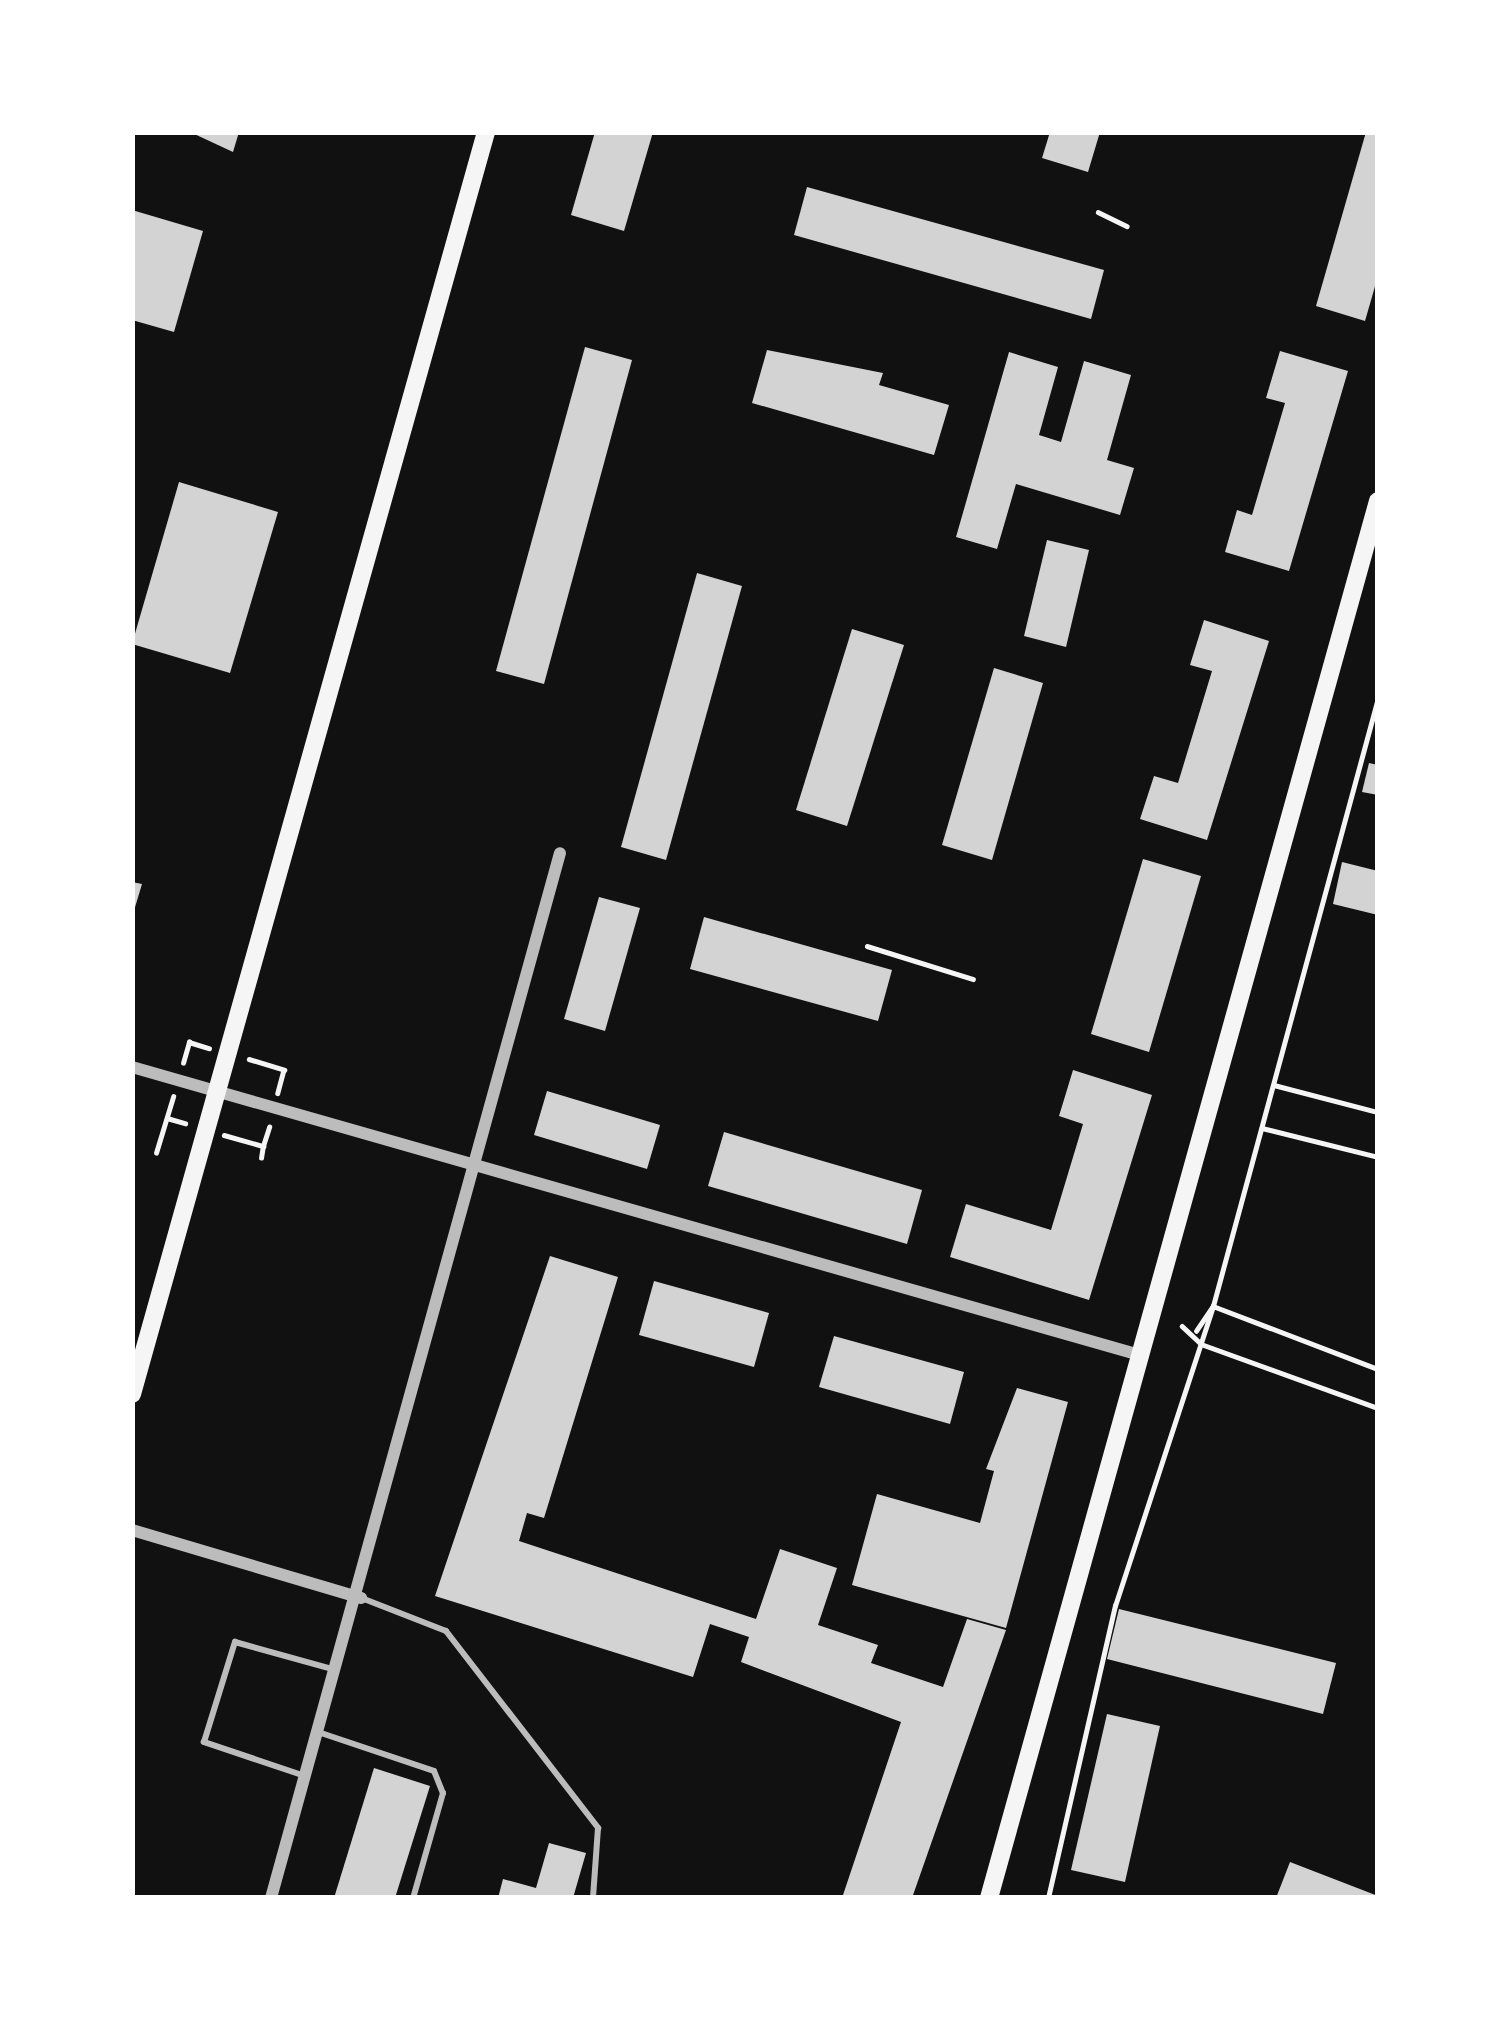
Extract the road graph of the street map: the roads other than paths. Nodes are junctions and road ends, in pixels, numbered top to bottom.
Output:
1 (486, 132) edge
2 (1378, 501) edge
3 (560, 853) dead end
4 (132, 1067) edge
5 (218, 1090) junction
6 (477, 1170) junction
7 (1140, 1355) junction
8 (132, 1394) edge
9 (132, 1530) edge
10 (361, 1598) junction
11 (340, 1671) junction
12 (321, 1733) junction
13 (308, 1777) junction
14 (271, 1898) edge
15 (413, 1898) edge
16 (593, 1898) edge
17 (988, 1898) edge

1 - 5 main road
2 - 7 main road
3 - 6 street
4 - 5 street
5 - 6 street
5 - 8 main road
6 - 7 street
6 - 10 street
7 - 17 main road
9 - 10 street
10 - 11 street
10 - 16 lane
11 - 12 street
11 - 13 lane
12 - 13 street
12 - 15 lane
13 - 14 street

